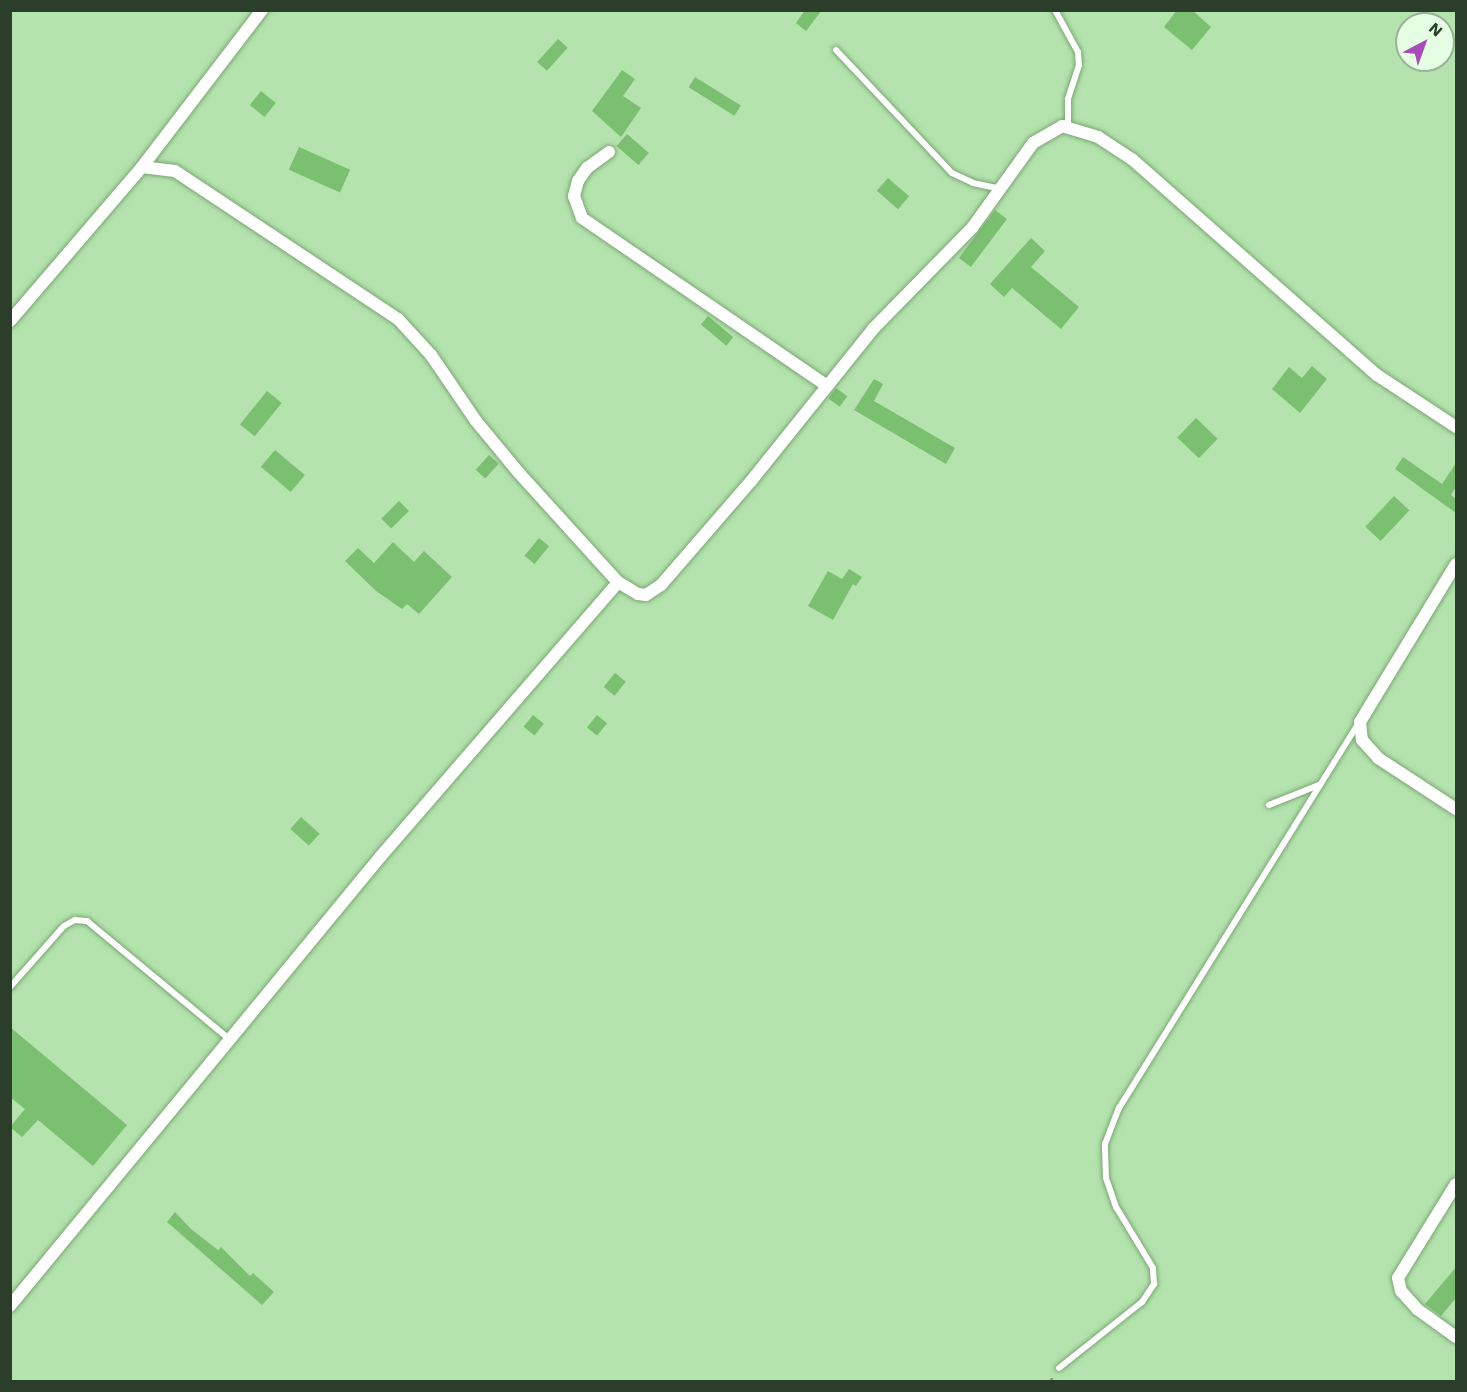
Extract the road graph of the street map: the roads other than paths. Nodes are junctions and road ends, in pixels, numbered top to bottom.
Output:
1 (262, 10) edge
2 (1055, 10) edge
3 (836, 50) dead end
4 (1068, 127) junction
5 (609, 152) dead end
6 (142, 167) junction
7 (1002, 189) junction
8 (10, 321) edge
9 (827, 386) junction
10 (1456, 427) edge
11 (1456, 564) edge
12 (618, 582) junction
13 (1360, 722) junction
14 (1320, 784) junction
15 (1269, 805) dead end
16 (1456, 809) edge
17 (10, 987) edge
18 (229, 1039) junction
19 (1456, 1184) edge
20 (10, 1306) edge
21 (1456, 1337) edge
22 (1059, 1368) dead end

1 - 6 street
2 - 4 lane
3 - 7 lane
4 - 7 street
4 - 10 street
5 - 9 street
6 - 8 street
6 - 12 street
7 - 9 street
9 - 12 street
11 - 13 street
12 - 18 street
13 - 14 lane
13 - 16 street
14 - 15 lane
14 - 22 lane
17 - 18 lane
18 - 20 street
19 - 21 street

